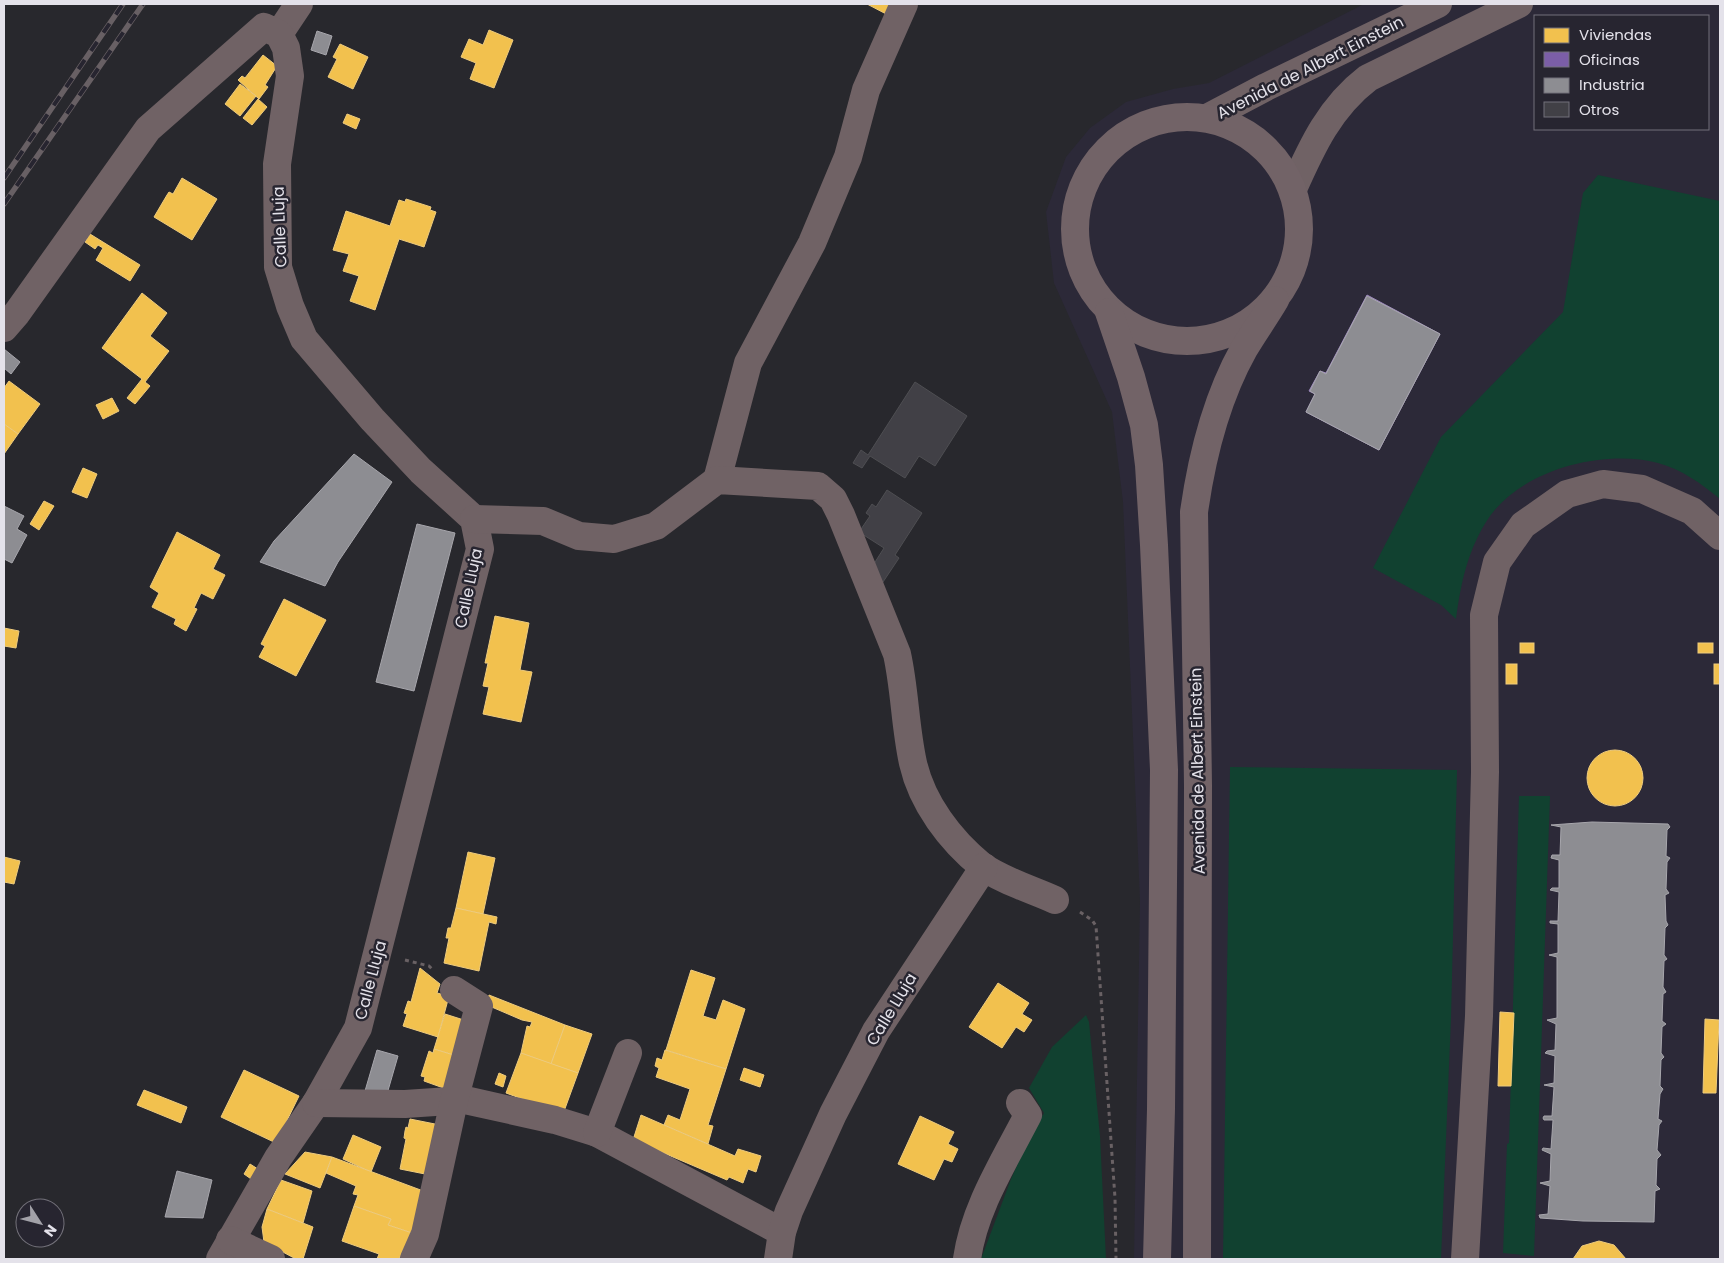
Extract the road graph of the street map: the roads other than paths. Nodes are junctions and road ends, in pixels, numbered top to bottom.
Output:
1 (299, 4) edge
2 (904, 4) edge
3 (1438, 4) edge
4 (1520, 4) edge
5 (280, 34) junction
6 (1209, 117) junction
7 (1293, 189) junction
8 (1275, 300) junction
9 (1109, 312) junction
10 (4, 328) edge
11 (717, 480) junction
12 (474, 519) junction
13 (1720, 536) edge
14 (984, 867) junction
15 (1055, 900) road end
16 (454, 990) road end
17 (628, 1053) dead end
18 (454, 1100) junction
19 (316, 1103) junction
20 (1020, 1103) dead end
21 (597, 1133) junction
22 (782, 1232) junction
23 (225, 1250) edge
24 (271, 1259) edge
25 (414, 1259) edge
26 (778, 1259) edge
27 (966, 1259) edge
28 (1157, 1259) edge
29 (1197, 1259) edge
30 (1465, 1259) edge

1 - 5 street
2 - 11 street
3 - 6 street, Avenida de Albert Einstein
4 - 7 street
5 - 10 street
5 - 12 street, Calle Lluja
6 - 7 main road
6 - 9 main road
7 - 8 main road, Avenida de Albert Einstein
8 - 9 main road
8 - 29 main road, Avenida de Albert Einstein
9 - 28 main road, Avenida de Albert Einstein
11 - 12 street
11 - 14 street
12 - 19 street, Calle Lluja
13 - 30 street
14 - 15 street
14 - 22 street, Calle Lluja
16 - 18 street
17 - 21 street
18 - 19 street
18 - 21 street
18 - 25 street
19 - 23 street, Calle Lluja
20 - 27 street
21 - 22 street
22 - 26 street, Calle Lluja
23 - 24 street, Calle Lluja

